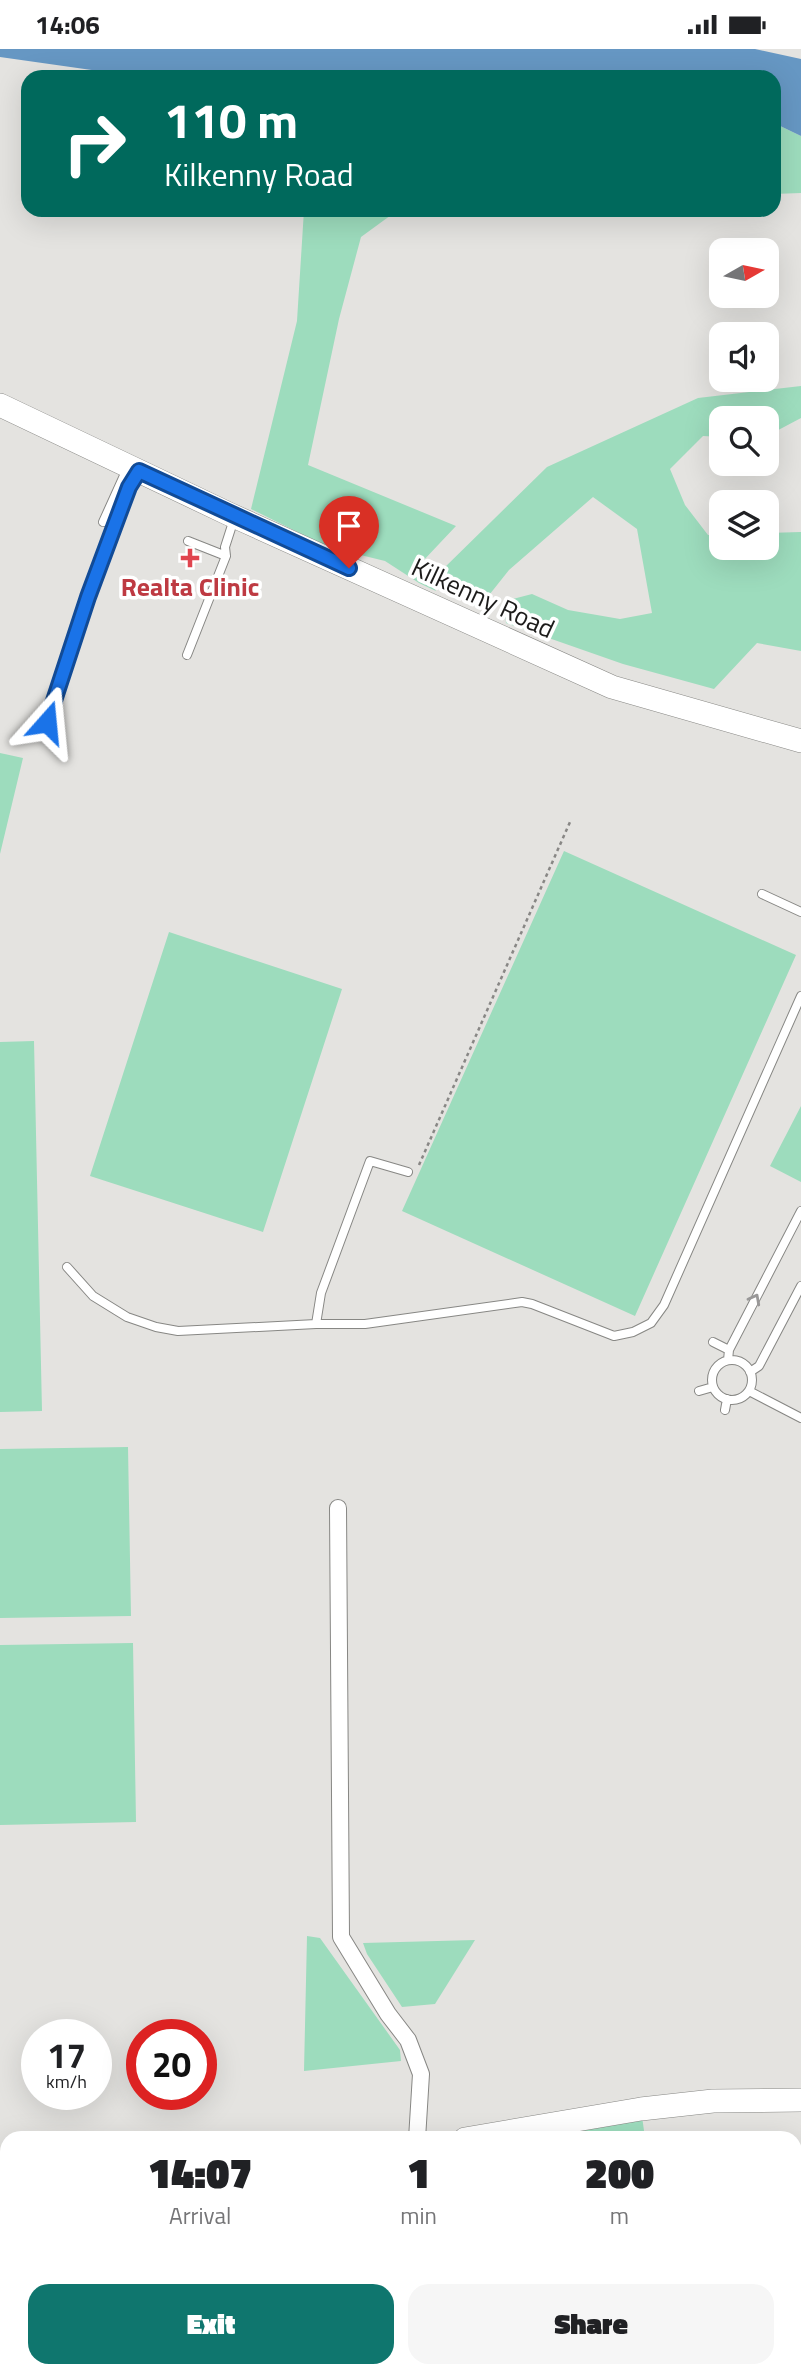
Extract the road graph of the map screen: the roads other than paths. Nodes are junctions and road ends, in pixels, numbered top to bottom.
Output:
1 (0, 405) edge
2 (134, 469) junction
3 (234, 516) junction
4 (103, 521) dead end
5 (188, 541) dead end
6 (226, 556) junction
7 (187, 655) dead end
8 (47, 722) dead end
9 (801, 740) edge
10 (762, 894) dead end
11 (801, 912) edge
12 (801, 996) edge
13 (408, 1172) road end
14 (801, 1211) edge
15 (68, 1267) dead end
16 (801, 1286) edge
17 (316, 1324) junction
18 (713, 1342) dead end
19 (729, 1350) junction
20 (728, 1360) junction
21 (751, 1372) junction
22 (713, 1387) junction
23 (699, 1391) dead end
24 (749, 1391) junction
25 (727, 1399) junction
26 (726, 1410) dead end
27 (801, 1418) edge
28 (338, 1507) dead end
29 (801, 2100) edge
30 (417, 2131) edge
31 (515, 2131) edge

1 - 2 main road, Kilkenny Road
2 - 3 main road, Kilkenny Road
2 - 4 lane
2 - 8 lane
3 - 6 lane
3 - 9 main road, Kilkenny Road
5 - 6 lane
6 - 7 lane
10 - 11 lane
12 - 17 lane
13 - 17 lane
19 -> 14 lane
15 - 17 lane
16 - 21 lane
18 - 19 lane
19 - 20 lane
20 - 21 lane
20 - 22 lane
21 - 24 lane
22 - 23 lane
22 - 25 lane
24 - 25 lane
24 - 27 lane
25 - 26 lane
28 - 30 street
29 - 31 main road

